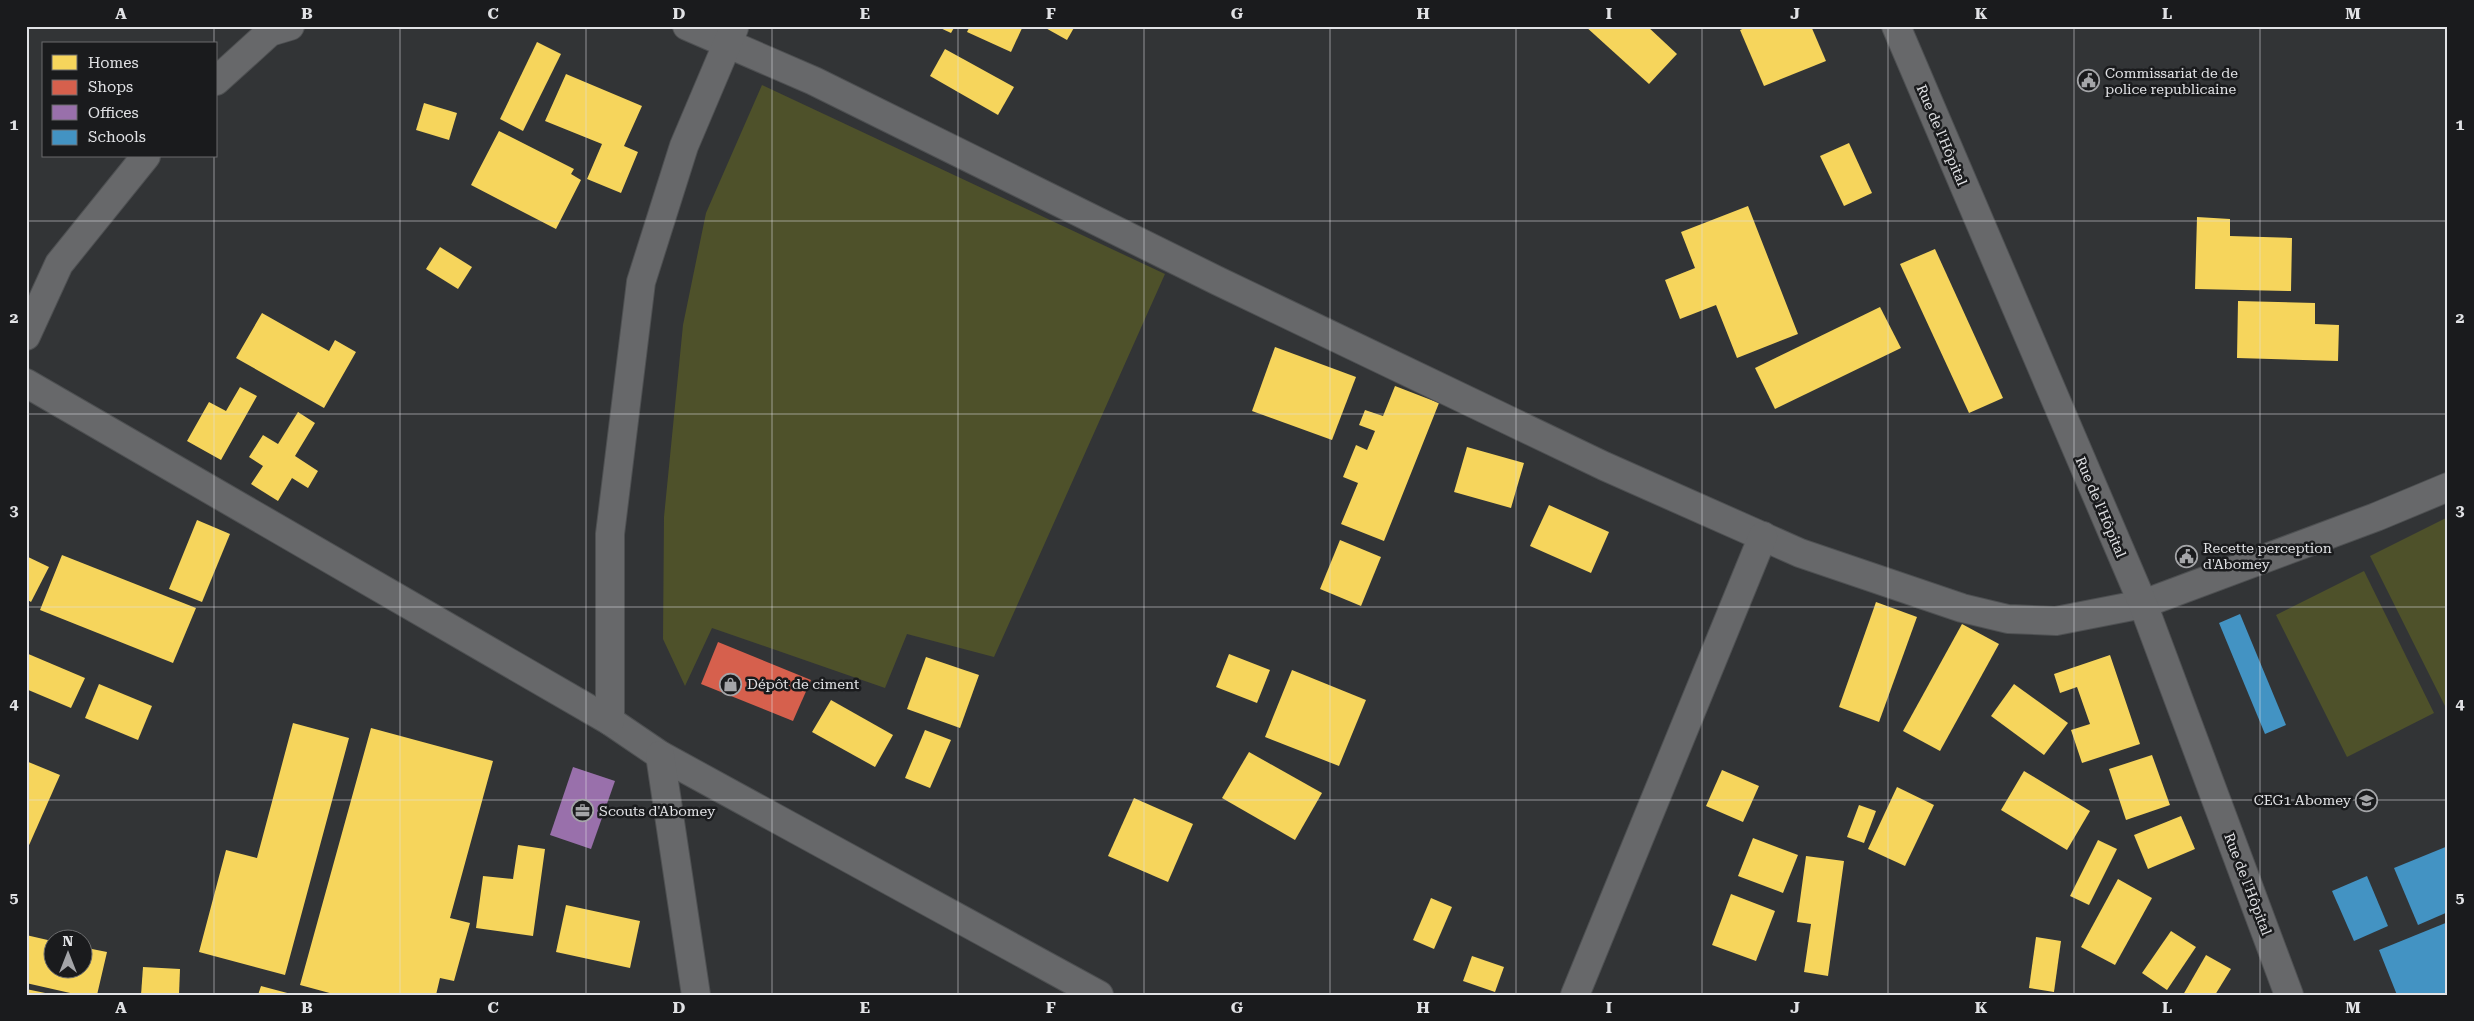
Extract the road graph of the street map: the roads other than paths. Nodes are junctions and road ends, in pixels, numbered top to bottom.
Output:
1 (290, 26) edge
2 (688, 26) edge
3 (1896, 26) edge
4 (731, 35) edge
5 (218, 79) edge
6 (144, 158) edge
7 (26, 336) edge
8 (26, 383) edge
9 (2448, 487) edge
10 (1763, 536) junction
11 (2143, 604) junction
12 (610, 721) junction
13 (660, 755) junction
14 (696, 995) edge
15 (1099, 995) edge
16 (1575, 995) edge
17 (2289, 995) edge

1 - 5 street
2 - 4 street
3 - 11 street, Rue de l'Hôpital
4 - 10 street
4 - 12 street
6 - 7 street
8 - 12 street
9 - 11 street
10 - 11 street
10 - 16 street
11 - 17 street, Rue de l'Hôpital
12 - 13 street
13 - 14 street
13 - 15 street

